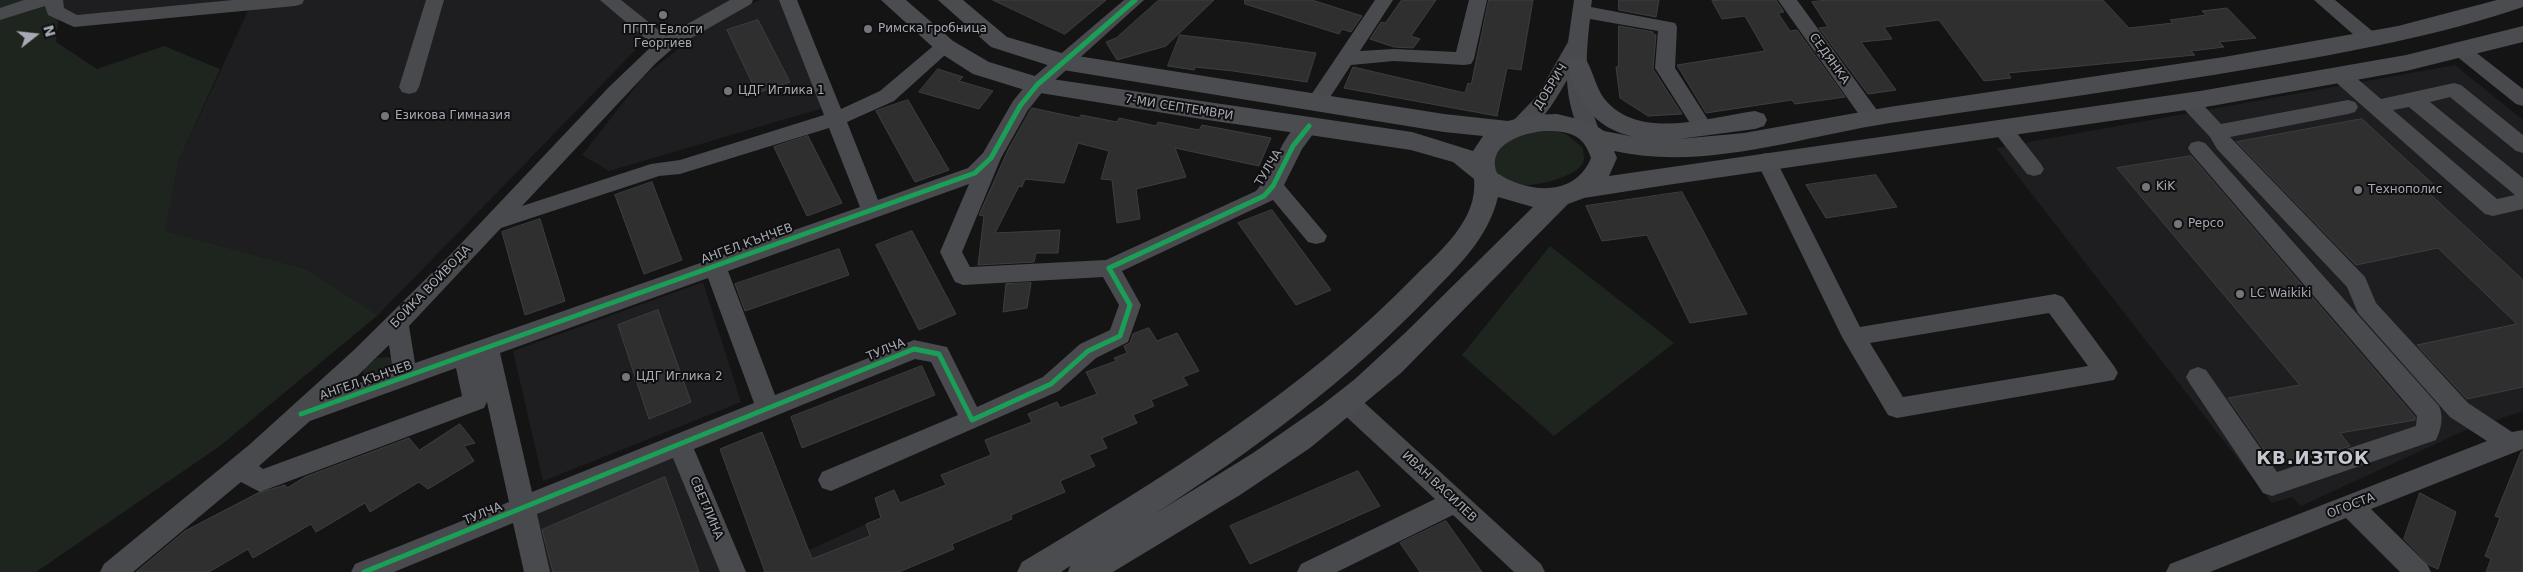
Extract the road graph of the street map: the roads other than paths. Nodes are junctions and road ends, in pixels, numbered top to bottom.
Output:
1 (44, 0) edge
2 (54, 0) edge
3 (295, 0) edge
4 (435, 0) edge
5 (608, 0) edge
6 (744, 0) edge
7 (788, 0) edge
8 (892, 0) edge
9 (949, 0) edge
10 (1384, 0) edge
11 (1478, 0) edge
12 (1787, 0) edge
13 (2323, 0) edge
14 (2520, 0) edge
15 (1127, 3) edge
16 (1582, 6) edge
17 (0, 14) edge
18 (2523, 34) edge
19 (2370, 39) junction
20 (665, 45) junction
21 (945, 46) junction
22 (2462, 51) junction
23 (1577, 53) junction
24 (1344, 59) junction
25 (1063, 62) junction
26 (2339, 74) junction
27 (2163, 76) junction
28 (1037, 85) junction
29 (410, 87) dead end
30 (2413, 99) junction
31 (2523, 99) edge
32 (2188, 101) junction
33 (1316, 103) junction
34 (2348, 107) dead end
35 (2376, 107) junction
36 (1872, 118) junction
37 (835, 119) junction
38 (1309, 126) junction
39 (1702, 126) junction
40 (2002, 128) junction
41 (1514, 129) junction
42 (2217, 132) junction
43 (1593, 136) junction
44 (2523, 146) edge
45 (2198, 148) dead end
46 (991, 158) junction
47 (1766, 160) junction
48 (2034, 169) dead end
49 (1485, 175) junction
50 (1273, 186) junction
51 (2523, 190) edge
52 (1569, 193) junction
53 (2523, 201) edge
54 (871, 209) junction
55 (493, 223) junction
56 (1316, 236) dead end
57 (715, 266) junction
58 (1109, 268) junction
59 (1387, 320) junction
60 (396, 324) junction
61 (1854, 337) junction
62 (476, 353) junction
63 (2198, 377) dead end
64 (406, 378) junction
65 (1290, 402) junction
66 (1347, 402) junction
67 (768, 409) junction
68 (301, 414) junction
69 (972, 420) junction
70 (2516, 440) edge
71 (680, 445) junction
72 (240, 467) junction
73 (831, 480) dead end
74 (1456, 502) junction
75 (2350, 506) junction
76 (524, 509) junction
77 (373, 570) edge
78 (112, 572) edge
79 (537, 572) edge
80 (733, 572) edge
81 (1033, 572) edge
82 (1084, 572) edge
83 (1310, 572) edge
84 (1532, 572) edge
85 (2179, 572) edge
86 (2418, 572) edge

1 - 17 street
2 - 3 street
4 - 29 street
5 - 20 street
6 - 20 street, БОЙКА ВОЙВОДА
7 - 37 street
8 - 21 main road, 7-МИ СЕПТЕМВРИ
9 - 25 main road
10 - 24 street
11 - 24 street
12 - 36 street, СЕДЯНКА
13 - 19 street
14 - 19 main road
15 - 25 street, АНГЕЛ КЪНЧЕВ
16 - 23 street, ДОБРИЧ
16 - 39 street
18 - 22 main road
19 - 27 main road
20 - 55 street, БОЙКА ВОЙВОДА
21 - 28 main road, 7-МИ СЕПТЕМВРИ
21 - 37 street
22 - 26 main road
22 - 31 street
23 - 39 main road
23 - 41 street, ДОБРИЧ
23 - 43 street, ДОБРИЧ
24 - 33 street
25 - 28 street, АНГЕЛ КЪНЧЕВ
25 - 33 main road
26 - 32 main road
26 - 35 street
27 - 32 main road
27 - 36 main road
28 - 38 main road, 7-МИ СЕПТЕМВРИ
28 - 46 street, АНГЕЛ КЪНЧЕВ
30 - 35 street
30 - 44 street
30 - 51 street
32 - 40 main road
32 - 42 street
33 - 41 main road
34 - 42 street
35 - 53 street
36 - 39 main road
36 - 43 main road
37 - 54 street
37 - 55 street
38 - 49 main road, 7-МИ СЕПТЕМВРИ
38 - 50 street, ТУЛЧА
40 - 47 main road
40 - 48 street
41 - 43 main road
41 - 49 main road
42 - 70 street
43 - 52 main road
45 - 63 street
46 - 54 street, АНГЕЛ КЪНЧЕВ
46 - 58 street, АНГЕЛ КЪНЧЕВ
47 - 52 main road
47 - 61 street
49 - 52 main road
49 - 59 main road
50 - 56 street
50 - 58 street, ТУЛЧА
52 - 66 main road
54 - 57 street, АНГЕЛ КЪНЧЕВ
55 - 60 street, БОЙКА ВОЙВОДА
57 - 62 street, АНГЕЛ КЪНЧЕВ
57 - 67 street
58 - 69 street
59 - 65 main road
59 - 66 main road
60 - 64 street
60 - 68 street, БОЙКА ВОЙВОДА
61 - 61 street
62 - 64 street, АНГЕЛ КЪНЧЕВ
62 - 72 street
62 - 76 street
64 - 68 street, АНГЕЛ КЪНЧЕВ
65 - 66 main road
65 - 81 main road
66 - 74 street, ИВАН ВАСИЛЕВ
66 - 82 main road
67 - 69 street, ТУЛЧА
67 - 71 street, ТУЛЧА
68 - 72 street, БОЙКА ВОЙВОДА
69 - 73 street
70 - 75 street, ОГОСТА
71 - 76 street, ТУЛЧА
71 - 80 street, СВЕТЛИНА
72 - 78 street, БОЙКА ВОЙВОДА
74 - 83 street
74 - 84 street, ИВАН ВАСИЛЕВ
75 - 85 street, ОГОСТА
75 - 86 street
76 - 77 street, ТУЛЧА
76 - 79 street

